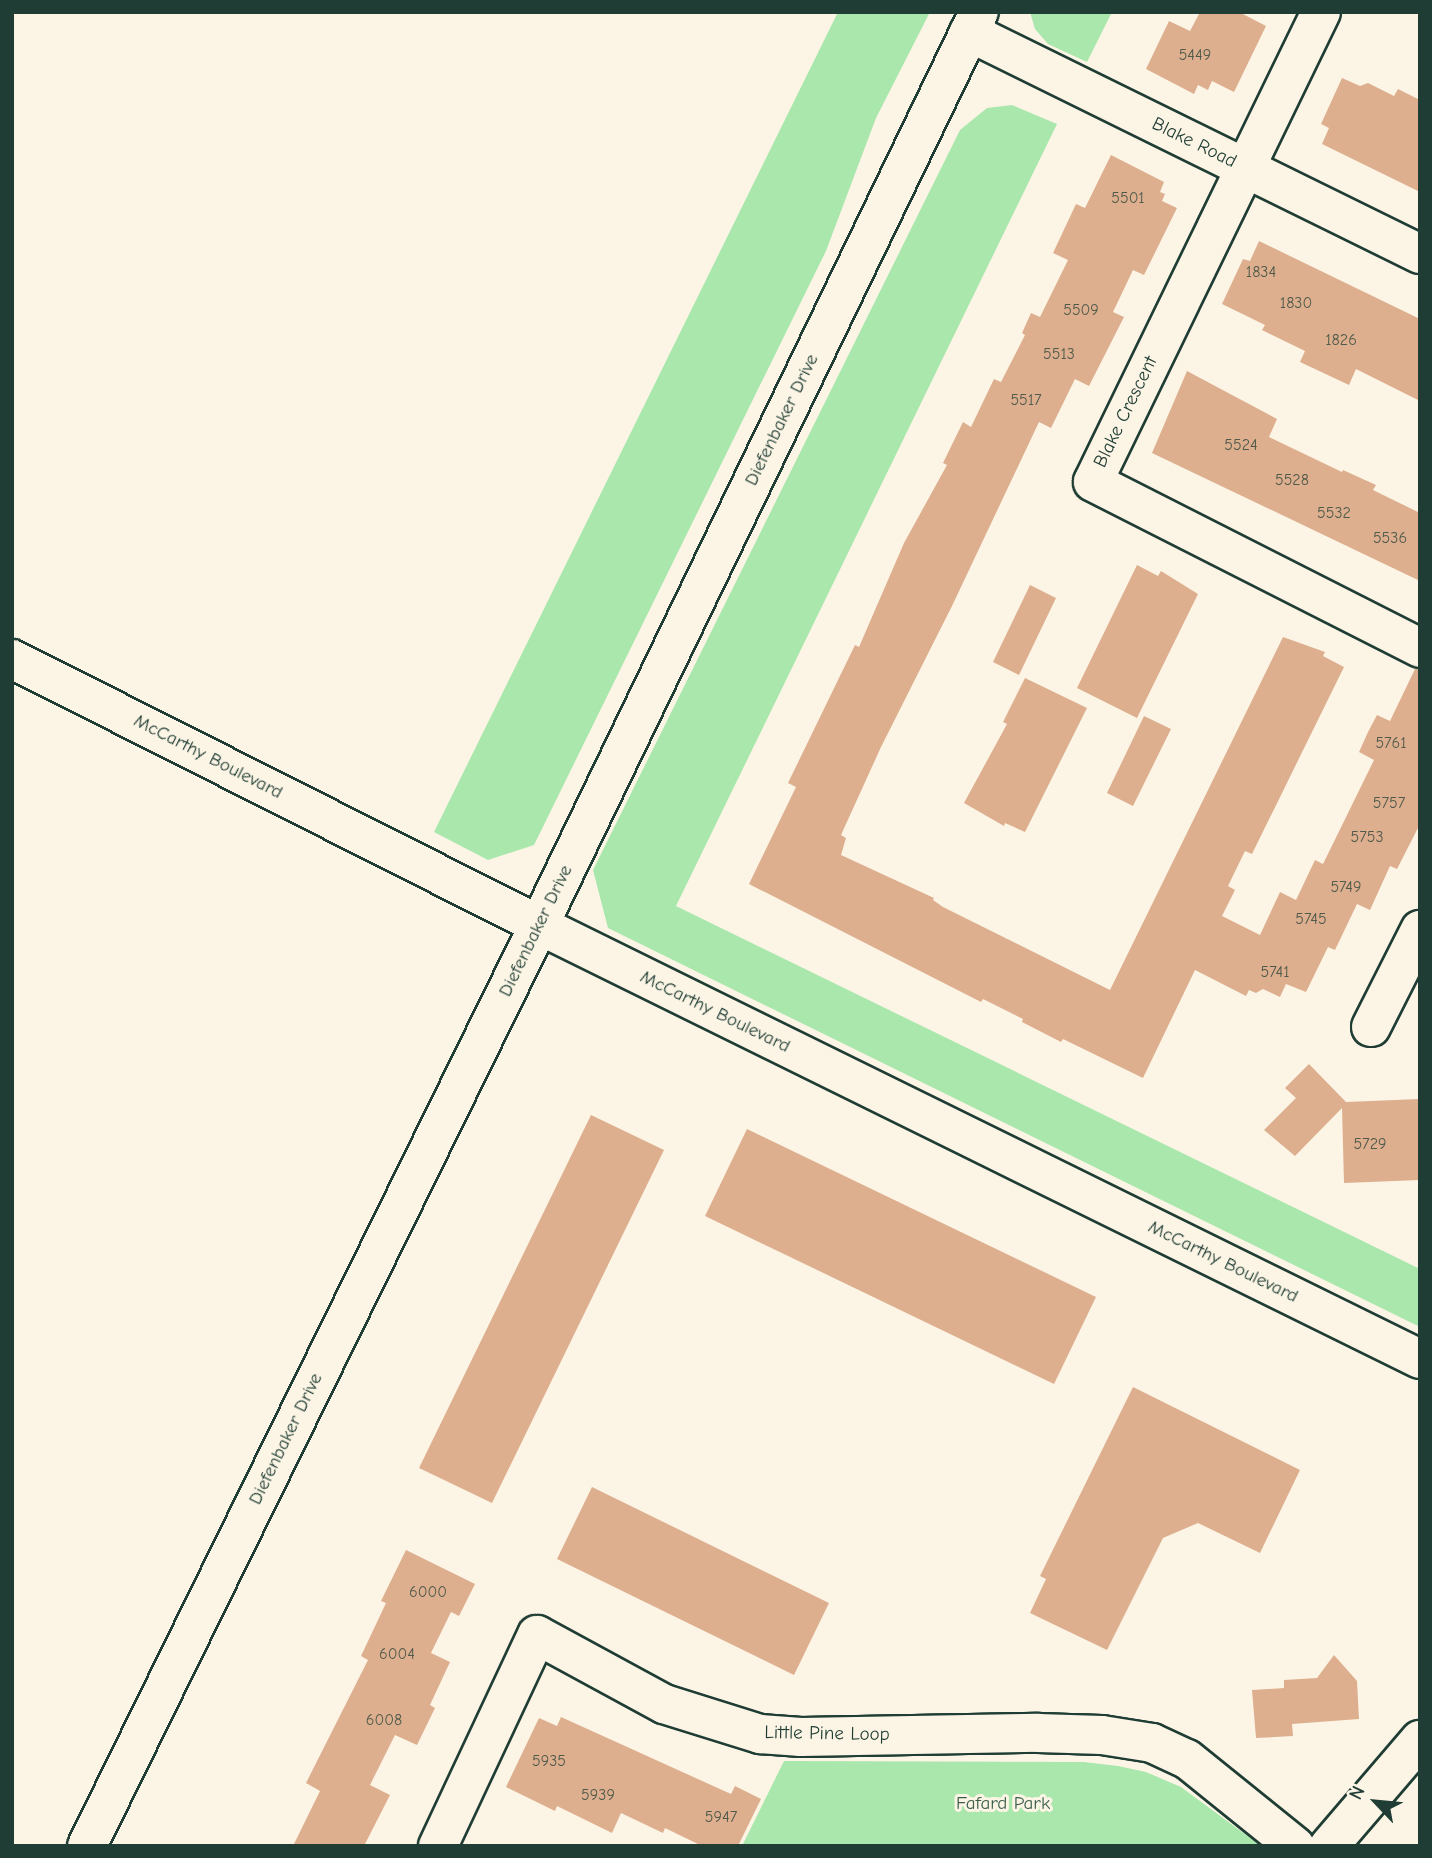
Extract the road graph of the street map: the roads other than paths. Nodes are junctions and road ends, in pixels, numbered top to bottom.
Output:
1 (1321, 12) edge
2 (974, 22) edge
3 (1244, 168) junction
4 (1420, 254) edge
5 (1420, 649) edge
6 (12, 659) edge
7 (539, 925) junction
8 (1420, 930) edge
9 (1371, 1027) dead end
10 (1420, 1359) edge
11 (1420, 1740) edge
12 (87, 1846) edge
13 (438, 1846) edge
14 (1295, 1846) edge
15 (1329, 1846) edge

1 - 3 street, Blake Crescent
2 - 3 street, Blake Road
2 - 7 street, Diefenbaker Drive
3 - 4 street, Blake Road
3 - 5 street, Blake Crescent
6 - 7 street, McCarthy Boulevard
7 - 10 street, McCarthy Boulevard
7 - 12 street, Diefenbaker Drive
8 - 9 street
11 - 15 street
13 - 14 street, Little Pine Loop

